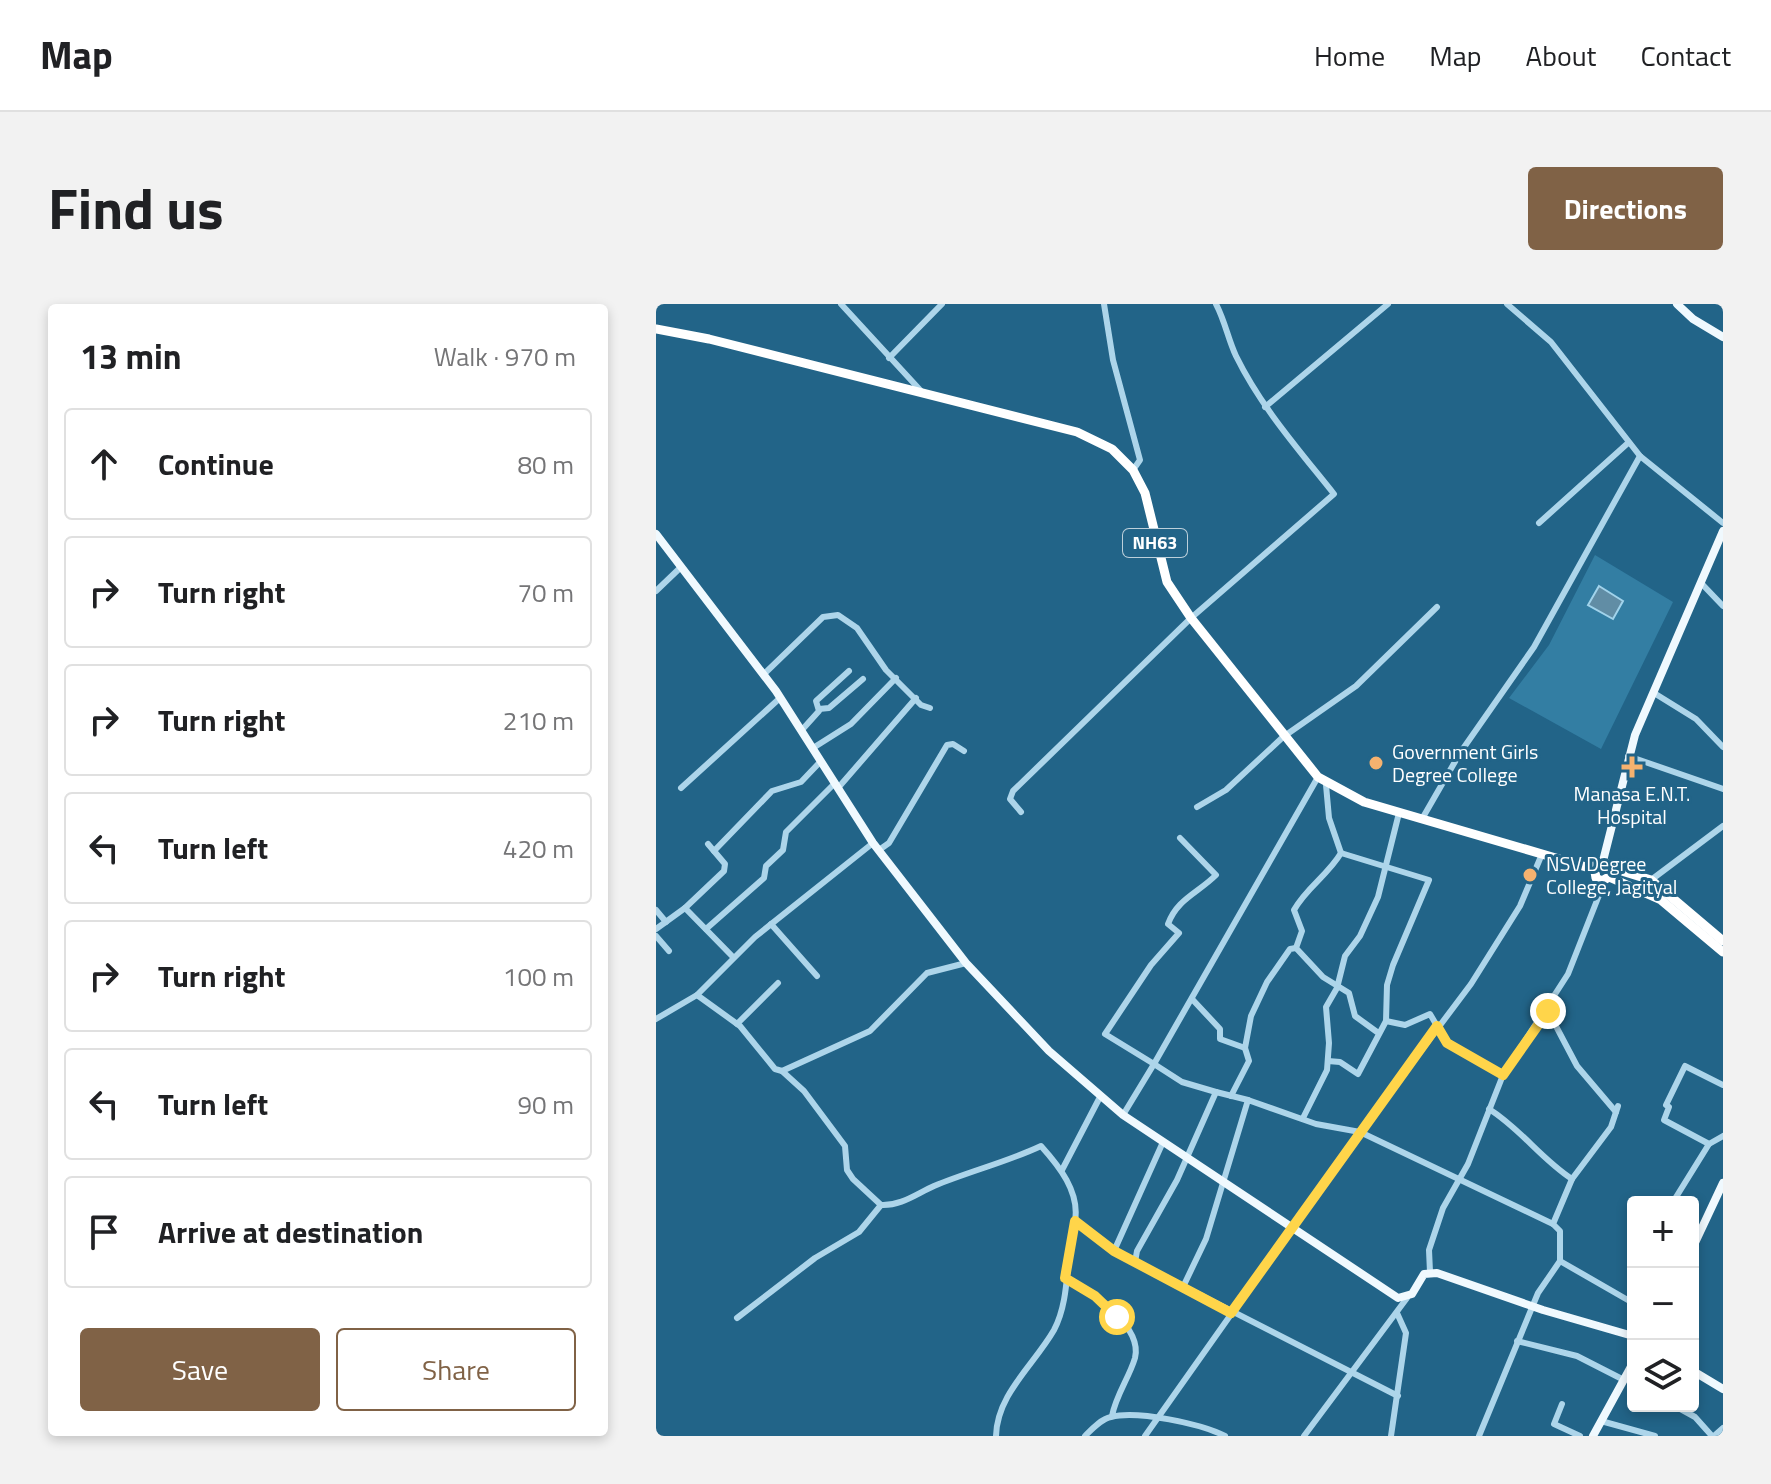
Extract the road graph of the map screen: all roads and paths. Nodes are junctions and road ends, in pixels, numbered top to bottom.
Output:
1 (841, 304) edge
2 (942, 304) edge
3 (1104, 304) edge
4 (1216, 304) edge
5 (1388, 304) edge
6 (1507, 304) edge
7 (1677, 304) edge
8 (656, 329) edge
9 (1723, 337) edge
10 (889, 358) junction
11 (926, 396) junction
12 (1265, 407) junction
13 (1628, 443) junction
14 (1640, 456) junction
15 (1133, 470) junction
16 (1539, 523) dead end
17 (1723, 523) edge
18 (1723, 531) edge
19 (656, 534) edge
20 (681, 567) junction
21 (1701, 583) junction
22 (656, 591) edge
23 (1723, 606) edge
24 (1437, 607) dead end
25 (1191, 618) junction
26 (849, 671) dead end
27 (763, 675) junction
28 (896, 678) junction
29 (863, 679) dead end
30 (1654, 693) junction
31 (780, 698) junction
32 (916, 698) junction
33 (930, 708) dead end
34 (819, 709) junction
35 (801, 731) junction
36 (1283, 737) junction
37 (1723, 747) edge
38 (813, 748) junction
39 (964, 751) dead end
40 (1628, 756) junction
41 (821, 761) junction
42 (1318, 777) junction
43 (1326, 785) junction
44 (837, 786) junction
45 (681, 788) dead end
46 (1723, 789) edge
47 (1197, 807) dead end
48 (1021, 812) dead end
49 (1399, 813) junction
50 (1422, 819) junction
51 (1723, 826) edge
52 (1180, 838) dead end
53 (708, 844) dead end
54 (876, 847) junction
55 (714, 851) junction
56 (1341, 853) junction
57 (1542, 854) junction
58 (1603, 861) junction
59 (1386, 867) junction
60 (1593, 869) junction
61 (1609, 875) junction
62 (1651, 880) junction
63 (1647, 891) junction
64 (685, 908) junction
65 (656, 910) edge
66 (666, 922) junction
67 (771, 924) junction
68 (656, 929) edge
69 (706, 929) junction
70 (656, 936) edge
71 (1723, 941) edge
72 (1296, 948) junction
73 (669, 951) dead end
74 (1723, 952) edge
75 (733, 957) junction
76 (966, 963) junction
77 (817, 976) dead end
78 (778, 983) dead end
79 (1337, 988) junction
80 (697, 995) junction
81 (1192, 999) junction
82 (1548, 1011) junction
83 (656, 1019) edge
84 (1386, 1021) junction
85 (737, 1024) junction
86 (1437, 1026) junction
87 (1377, 1032) junction
88 (1245, 1048) junction
89 (1328, 1061) junction
90 (1154, 1064) junction
91 (782, 1071) junction
92 (1503, 1075) junction
93 (1723, 1085) edge
94 (1216, 1092) junction
95 (1231, 1096) junction
96 (1100, 1097) junction
97 (1248, 1100) junction
98 (1489, 1109) junction
99 (1123, 1115) junction
100 (1303, 1118) junction
101 (1360, 1132) junction
102 (1723, 1136) edge
103 (1163, 1142) junction
104 (1709, 1144) junction
105 (1188, 1157) junction
106 (1062, 1170) junction
107 (1572, 1179) junction
108 (1225, 1180) junction
109 (1461, 1180) junction
110 (1723, 1183) edge
111 (1677, 1196) edge
112 (881, 1205) junction
113 (1075, 1221) junction
114 (1553, 1224) junction
115 (1292, 1227) junction
116 (1699, 1234) edge
117 (1114, 1251) junction
118 (1560, 1261) junction
119 (1135, 1262) junction
120 (1430, 1272) junction
121 (1065, 1278) junction
122 (1183, 1287) junction
123 (1407, 1298) junction
124 (1627, 1299) edge
125 (1532, 1306) junction
126 (1231, 1313) junction
127 (1397, 1313) junction
128 (737, 1318) dead end
129 (1627, 1334) edge
130 (1517, 1341) junction
131 (1350, 1373) junction
132 (1699, 1375) edge
133 (1627, 1381) edge
134 (1723, 1389) edge
135 (1398, 1396) junction
136 (1562, 1404) dead end
137 (1686, 1412) edge
138 (1112, 1416) junction
139 (1156, 1420) junction
140 (1601, 1421) junction
141 (1723, 1428) edge
142 (996, 1436) edge
143 (1085, 1436) edge
144 (1145, 1436) edge
145 (1225, 1436) edge
146 (1304, 1436) edge
147 (1391, 1436) edge
148 (1479, 1436) edge
149 (1580, 1436) edge
150 (1593, 1436) edge
151 (1655, 1436) edge
152 (1713, 1436) edge

1 - 10 street
2 - 10 street
3 - 15 street
4 - 12 street
5 - 12 street
6 - 13 street
7 - 9 main road
8 - 11 highway, NH63
10 - 11 street
11 - 15 highway, NH63
12 - 25 street
13 - 14 street
13 - 16 street
14 - 17 street
14 - 50 street
15 - 25 highway, NH63
18 - 21 main road
19 - 20 main road
20 - 22 street
20 - 27 main road
21 - 23 street
21 - 30 main road
24 - 36 street
25 - 36 highway, NH63
25 - 48 street
26 - 34 street
27 - 28 street
27 - 31 main road
28 - 32 street
28 - 38 street
29 - 34 street
30 - 37 street
30 - 40 main road
31 - 35 main road
31 - 45 street
32 - 33 street
32 - 44 street
34 - 35 street
35 - 38 main road
36 - 42 highway, NH63
36 - 47 street
38 - 41 main road
39 - 54 street
40 - 46 street
40 - 58 main road
41 - 44 main road
41 - 55 street
42 - 43 highway, NH63
42 - 81 street
43 - 49 highway, NH63
43 - 56 street
44 - 54 main road
44 - 69 street
49 - 50 highway, NH63
49 - 59 street
50 - 57 highway, NH63
51 - 62 street
52 - 90 street
53 - 55 street
54 - 67 street
54 - 76 main road
55 - 64 street
56 - 59 street
56 - 72 street
57 - 60 highway, NH63
57 - 86 street
58 - 60 highway
58 - 61 highway, NH63
59 - 79 street
59 - 84 street
60 - 61 highway, NH63
61 - 62 highway, NH63
61 - 63 highway, NH63
61 - 82 street
62 - 63 street
62 - 71 highway, NH63
63 - 74 highway, NH63
64 - 66 street
64 - 69 street
65 - 66 street
66 - 68 street
67 - 75 street
67 - 77 street
69 - 75 street
70 - 73 street
72 - 79 street
72 - 88 street
75 - 80 street
76 - 91 street
76 - 96 main road
78 - 85 street
79 - 87 street
79 - 89 street
80 - 83 street
80 - 85 street
81 - 88 street
81 - 90 street
82 - 92 street
82 - 107 street
84 - 86 street
84 - 87 street
85 - 91 street
86 - 92 street
86 - 101 street
87 - 89 street
88 - 95 street
89 - 100 street
90 - 94 street
90 - 99 street
91 - 112 street
92 - 98 street
93 - 104 street
94 - 95 street
94 - 105 street
95 - 97 street
96 - 99 main road
96 - 106 street
97 - 100 street
97 - 108 street
98 - 107 street
98 - 109 street
99 - 103 main road
100 - 101 street
101 - 109 street
101 - 115 street
102 - 104 street
103 - 105 main road
103 - 117 street
104 - 111 street
105 - 108 main road
105 - 119 street
106 - 112 street
106 - 113 street
107 - 114 street
108 - 115 main road
108 - 122 street
109 - 114 street
109 - 120 street
110 - 116 main road
112 - 128 street
113 - 117 street
113 - 121 street
114 - 118 street
115 - 123 main road
115 - 126 street
117 - 119 street
118 - 124 street
118 - 125 street
119 - 122 street
120 - 123 main road
120 - 125 main road
121 - 138 street
121 - 142 street
122 - 126 street
123 - 127 street
125 - 129 main road
125 - 130 street
126 - 131 street
126 - 139 street
127 - 131 street
127 - 135 street
130 - 133 street
130 - 148 street
131 - 135 street
131 - 146 street
132 - 134 main road
133 - 140 main road
135 - 147 street
136 - 149 street
137 - 152 street
138 - 139 street
138 - 143 street
139 - 144 street
139 - 145 street
140 - 150 main road
140 - 151 street
141 - 152 street

